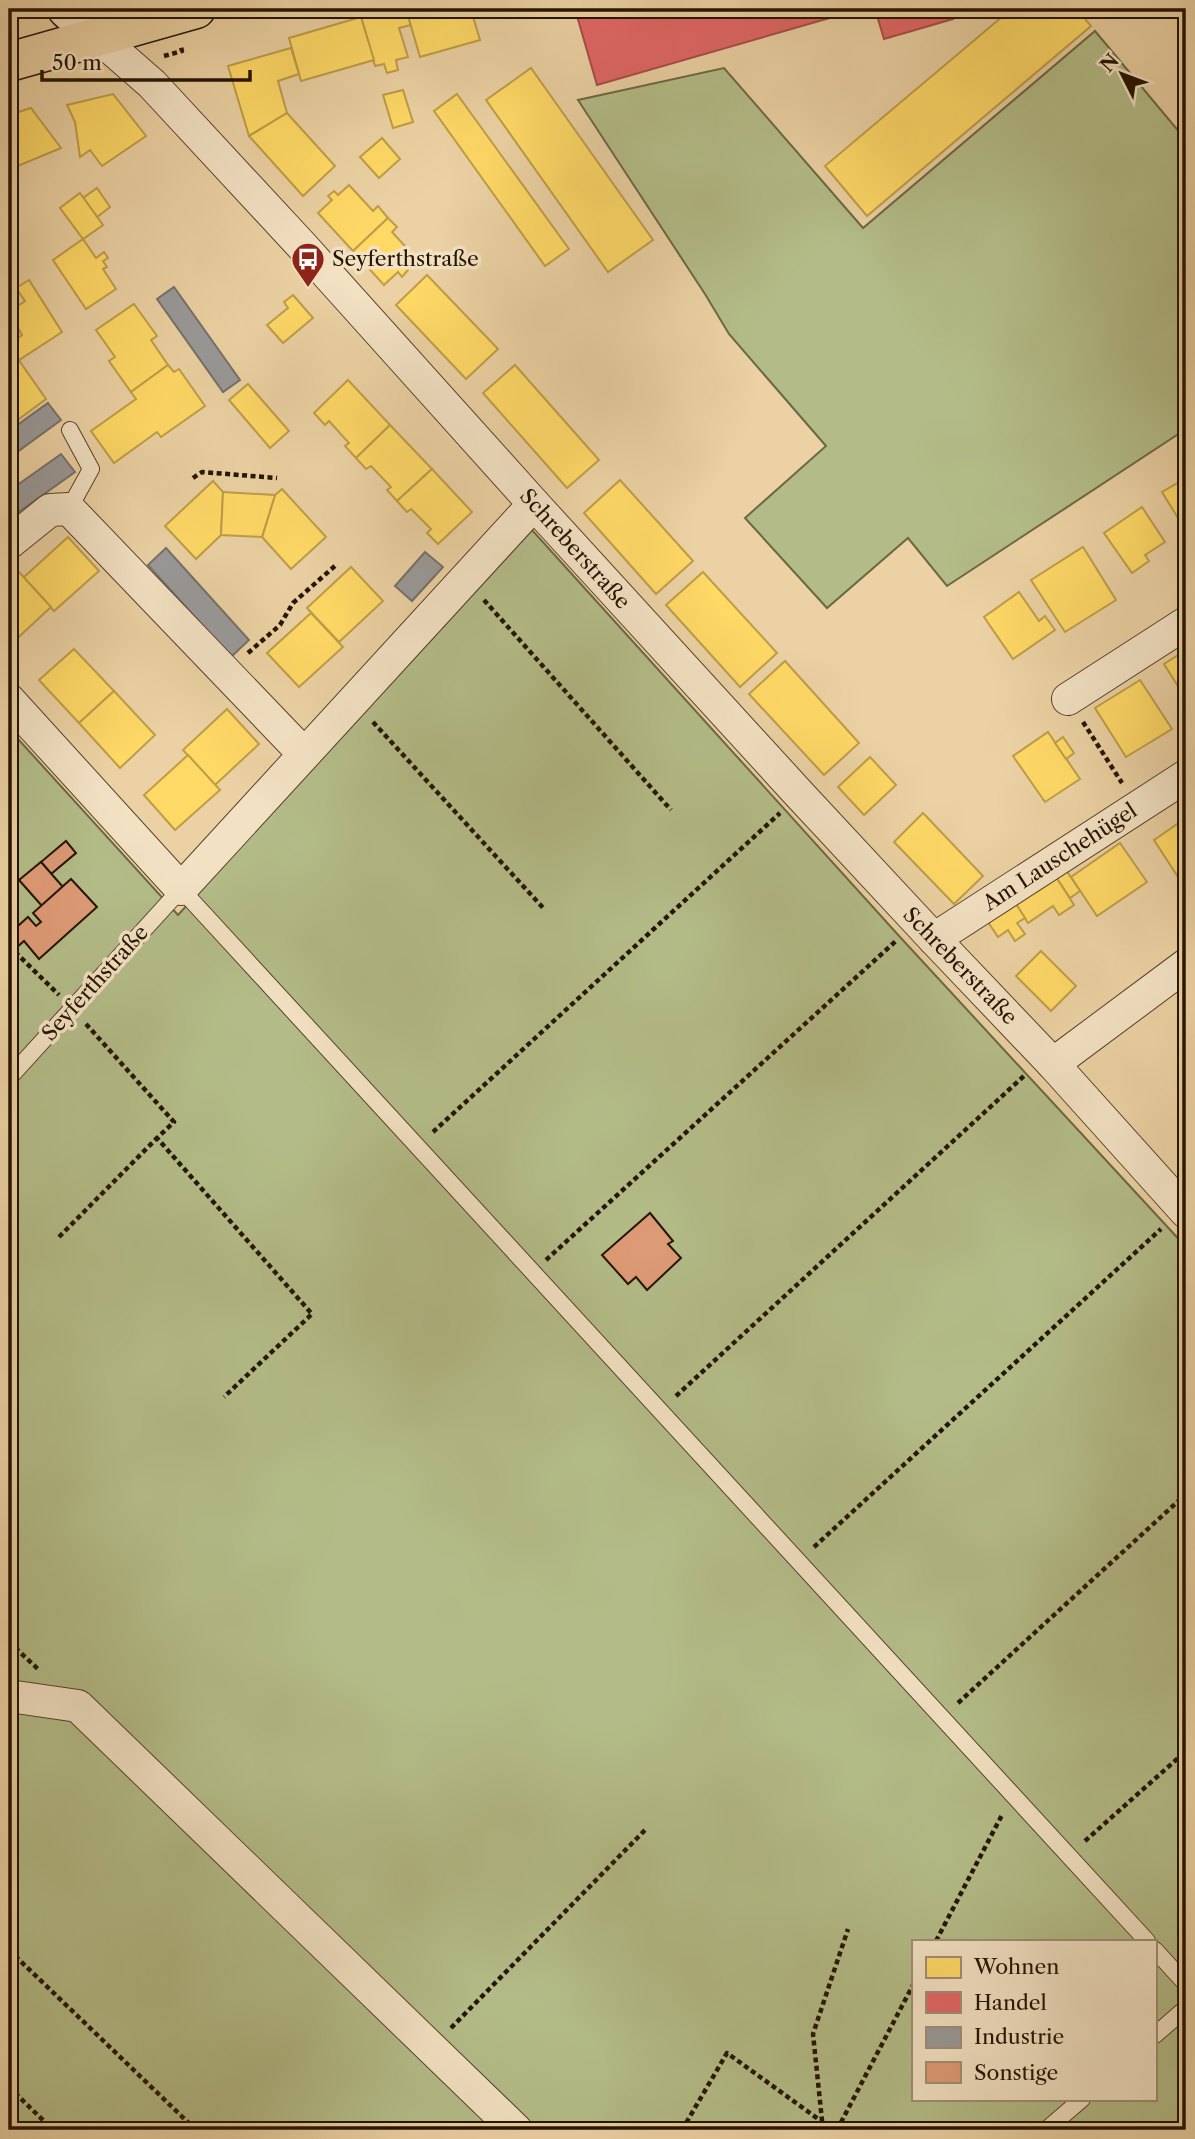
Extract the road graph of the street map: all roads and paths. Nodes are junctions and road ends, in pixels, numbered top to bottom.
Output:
1 (68, 9) edge
2 (195, 9) edge
3 (97, 36) junction
4 (9, 62) edge
5 (70, 430) dead end
6 (193, 478) dead end
7 (278, 478) dead end
8 (534, 504) junction
9 (69, 509) junction
10 (9, 543) edge
11 (336, 565) dead end
12 (468, 576) junction
13 (1186, 623) edge
14 (226, 672) junction
15 (1068, 699) joint
16 (9, 700) edge
17 (354, 700) junction
18 (304, 754) junction
19 (1186, 776) edge
20 (800, 795) junction
21 (1138, 807) junction
22 (671, 810) dead end
23 (181, 889) junction
24 (545, 910) dead end
25 (926, 931) junction
26 (9, 946) edge
27 (1186, 965) edge
28 (72, 1008) junction
29 (1049, 1059) junction
30 (9, 1078) edge
31 (157, 1138) junction
32 (417, 1147) junction
33 (1184, 1210) edge
34 (59, 1237) dead end
35 (533, 1272) junction
36 (223, 1396) dead end
37 (660, 1411) junction
38 (1186, 1494) edge
39 (798, 1562) junction
40 (9, 1696) edge
41 (942, 1718) junction
42 (1186, 1751) edge
43 (1012, 1795) junction
44 (648, 1828) dead end
45 (1068, 1856) junction
46 (848, 1929) dead end
47 (937, 1940) edge
48 (1146, 1940) edge
49 (9, 1950) edge
50 (1156, 1951) edge
51 (1186, 1984) edge
52 (912, 1987) edge
53 (1186, 2008) edge
54 (1156, 2034) edge
55 (431, 2049) junction
56 (9, 2087) edge
57 (1081, 2100) edge
58 (822, 2122) junction
59 (53, 2130) edge
60 (196, 2130) edge
61 (516, 2130) edge
62 (682, 2130) edge
63 (823, 2130) edge
64 (838, 2130) edge
65 (1046, 2130) edge

1 - 3 main road
2 - 3 main road
3 - 4 main road
3 - 8 street, Schreberstraße
5 - 9 lane
6 - 7 path
8 - 12 street, Seyferthstraße
8 - 20 street, Schreberstraße
9 - 10 street
9 - 14 street
11 - 14 path
12 - 17 street, Seyferthstraße
12 - 22 path
13 - 15 street
14 - 18 street
15 - 21 path
16 - 23 street
17 - 18 street, Seyferthstraße
17 - 24 path
18 - 23 street, Seyferthstraße
19 - 21 street, Am Lauschehügel
20 - 25 street, Schreberstraße
20 - 32 path
21 - 25 street, Am Lauschehügel
23 - 28 lane, Seyferthstraße
23 - 32 lane
25 - 29 street, Schreberstraße
25 - 35 path
26 - 28 path
27 - 29 street
28 - 30 lane, Seyferthstraße
28 - 31 path
29 - 33 street, Schreberstraße
29 - 37 path
31 - 34 path
31 - 36 path
32 - 35 lane
33 - 39 path
35 - 37 lane
37 - 39 lane
38 - 41 path
39 - 41 lane
40 - 55 street
41 - 43 lane
42 - 45 path
43 - 45 lane
43 - 47 path
44 - 55 path
45 - 48 lane
46 - 58 path
49 - 60 path
50 - 51 lane
52 - 64 path
53 - 54 lane
55 - 61 street
56 - 59 path
57 - 65 lane
58 - 62 path
58 - 63 path

